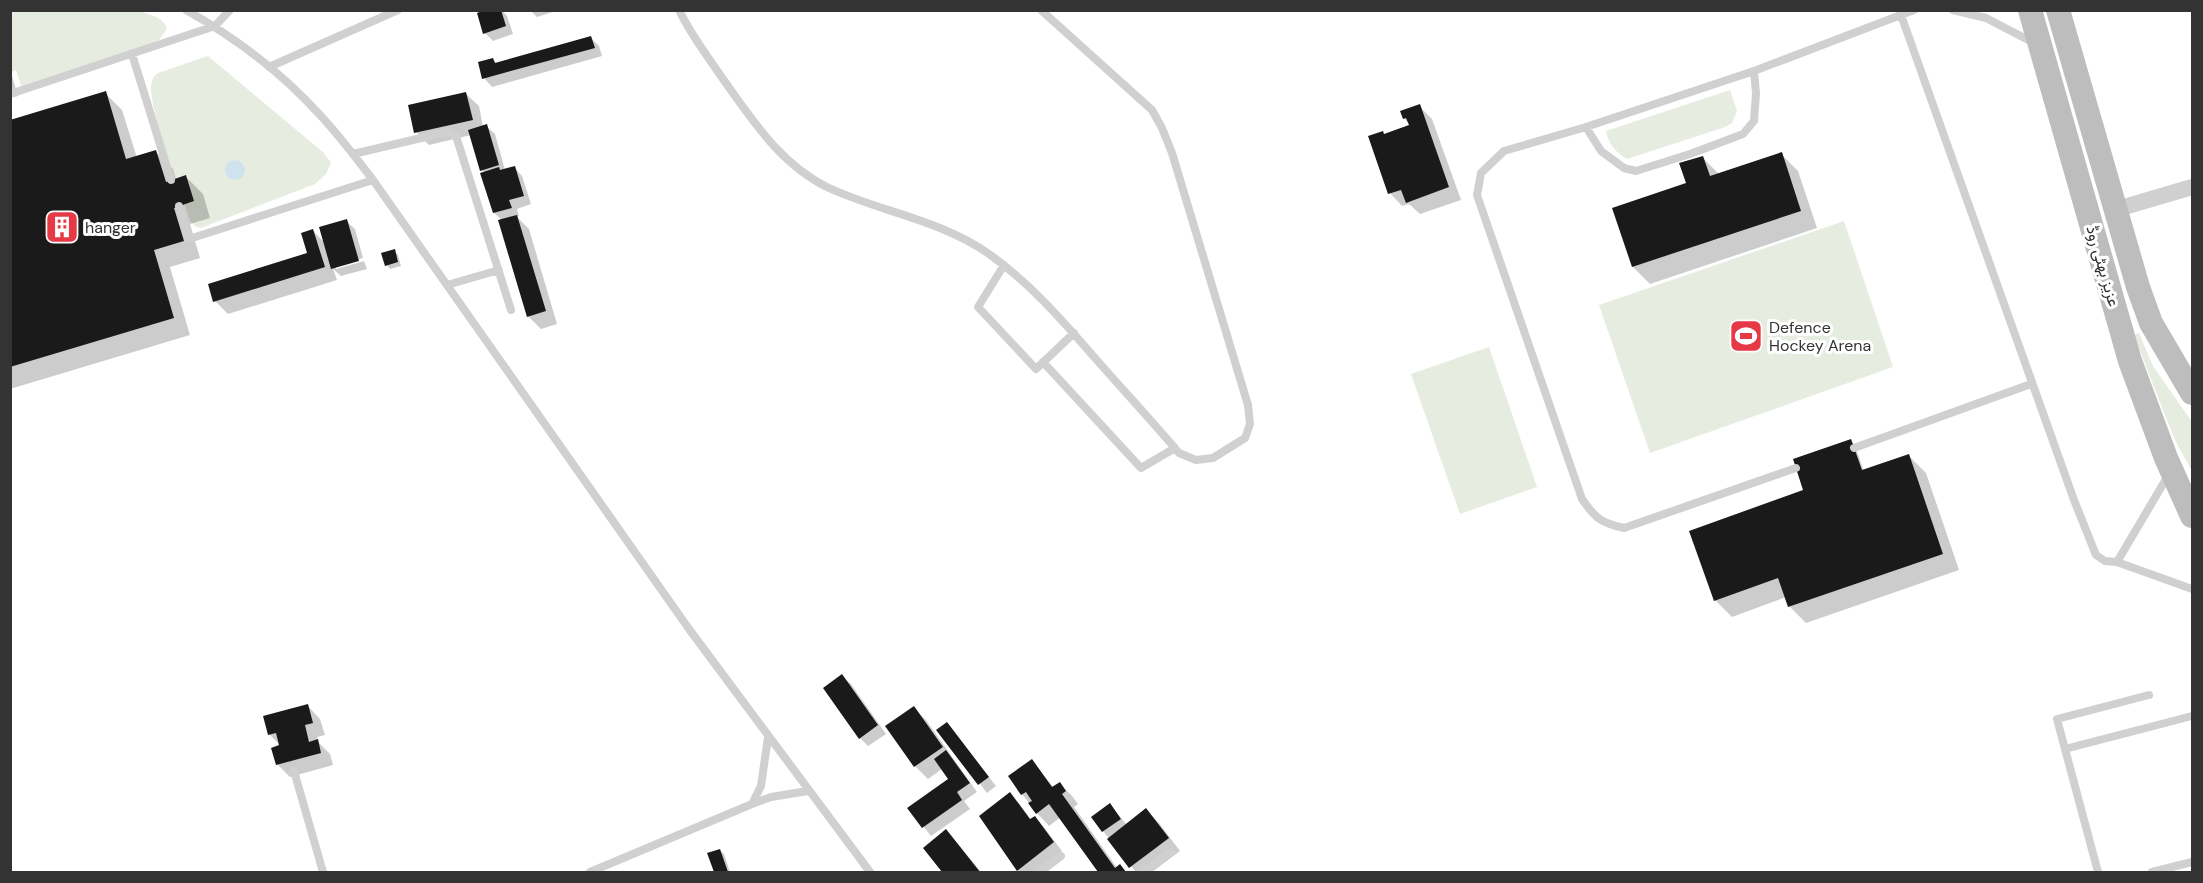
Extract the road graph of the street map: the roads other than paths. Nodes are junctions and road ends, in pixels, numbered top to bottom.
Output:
1 (186, 10) edge
2 (230, 10) edge
3 (398, 10) edge
4 (679, 10) edge
5 (1041, 10) edge
6 (1914, 10) edge
7 (1953, 10) edge
8 (2030, 10) edge
9 (2058, 10) edge
10 (1901, 15) junction
11 (215, 26) junction
12 (2039, 46) junction
13 (132, 54) junction
14 (269, 66) junction
15 (1754, 70) junction
16 (10, 94) edge
17 (1586, 127) junction
18 (353, 154) junction
19 (171, 180) dead end
20 (373, 180) junction
21 (2193, 187) edge
22 (179, 206) dead end
23 (2114, 210) junction
24 (1004, 265) junction
25 (499, 270) junction
26 (447, 285) junction
27 (511, 310) dead end
28 (1074, 333) junction
29 (1043, 362) junction
30 (2031, 384) junction
31 (2192, 390) edge
32 (1175, 448) junction
33 (1854, 448) dead end
34 (1796, 468) dead end
35 (2171, 471) junction
36 (2193, 516) edge
37 (2117, 562) junction
38 (2193, 590) edge
39 (2150, 694) dead end
40 (2193, 716) edge
41 (768, 737) junction
42 (2065, 749) junction
43 (294, 771) dead end
44 (808, 791) junction
45 (752, 804) junction
46 (1171, 852) dead end
47 (1061, 856) dead end
48 (2193, 862) edge
49 (323, 873) edge
50 (590, 873) edge
51 (870, 873) edge
52 (1040, 873) edge
53 (1142, 873) edge
54 (2098, 873) edge
55 (2152, 873) edge

1 - 11 lane
2 - 11 lane
3 - 14 lane
4 - 24 lane
5 - 32 lane
6 - 10 lane
7 - 12 lane
8 - 12 main road, عزیز بھٹی روڈ
9 - 23 main road, عزیز بھٹی روڈ
10 - 15 lane
10 - 30 lane
11 - 13 lane
11 - 14 lane
12 - 35 main road, عزیز بھٹی روڈ
13 - 16 lane
13 - 19 lane
14 - 18 lane
15 - 17 lane
15 - 17 lane
17 - 34 lane
18 - 20 lane
18 - 25 lane
20 - 22 lane
20 - 26 lane
21 - 23 street
23 - 31 main road, عزیز بھٹی روڈ
24 - 28 lane
24 - 29 lane
25 - 26 lane
25 - 27 lane
26 - 41 lane
28 - 29 lane
28 - 32 lane
29 - 32 lane
30 - 33 lane
30 - 37 lane
35 - 36 main road, عزیز بھٹی روڈ
35 - 37 lane
37 - 38 lane
39 - 42 lane
40 - 42 lane
41 - 44 lane
41 - 45 lane
42 - 54 lane
43 - 49 lane
44 - 45 lane
44 - 51 lane
45 - 50 lane
46 - 53 lane
47 - 52 lane
48 - 55 lane

